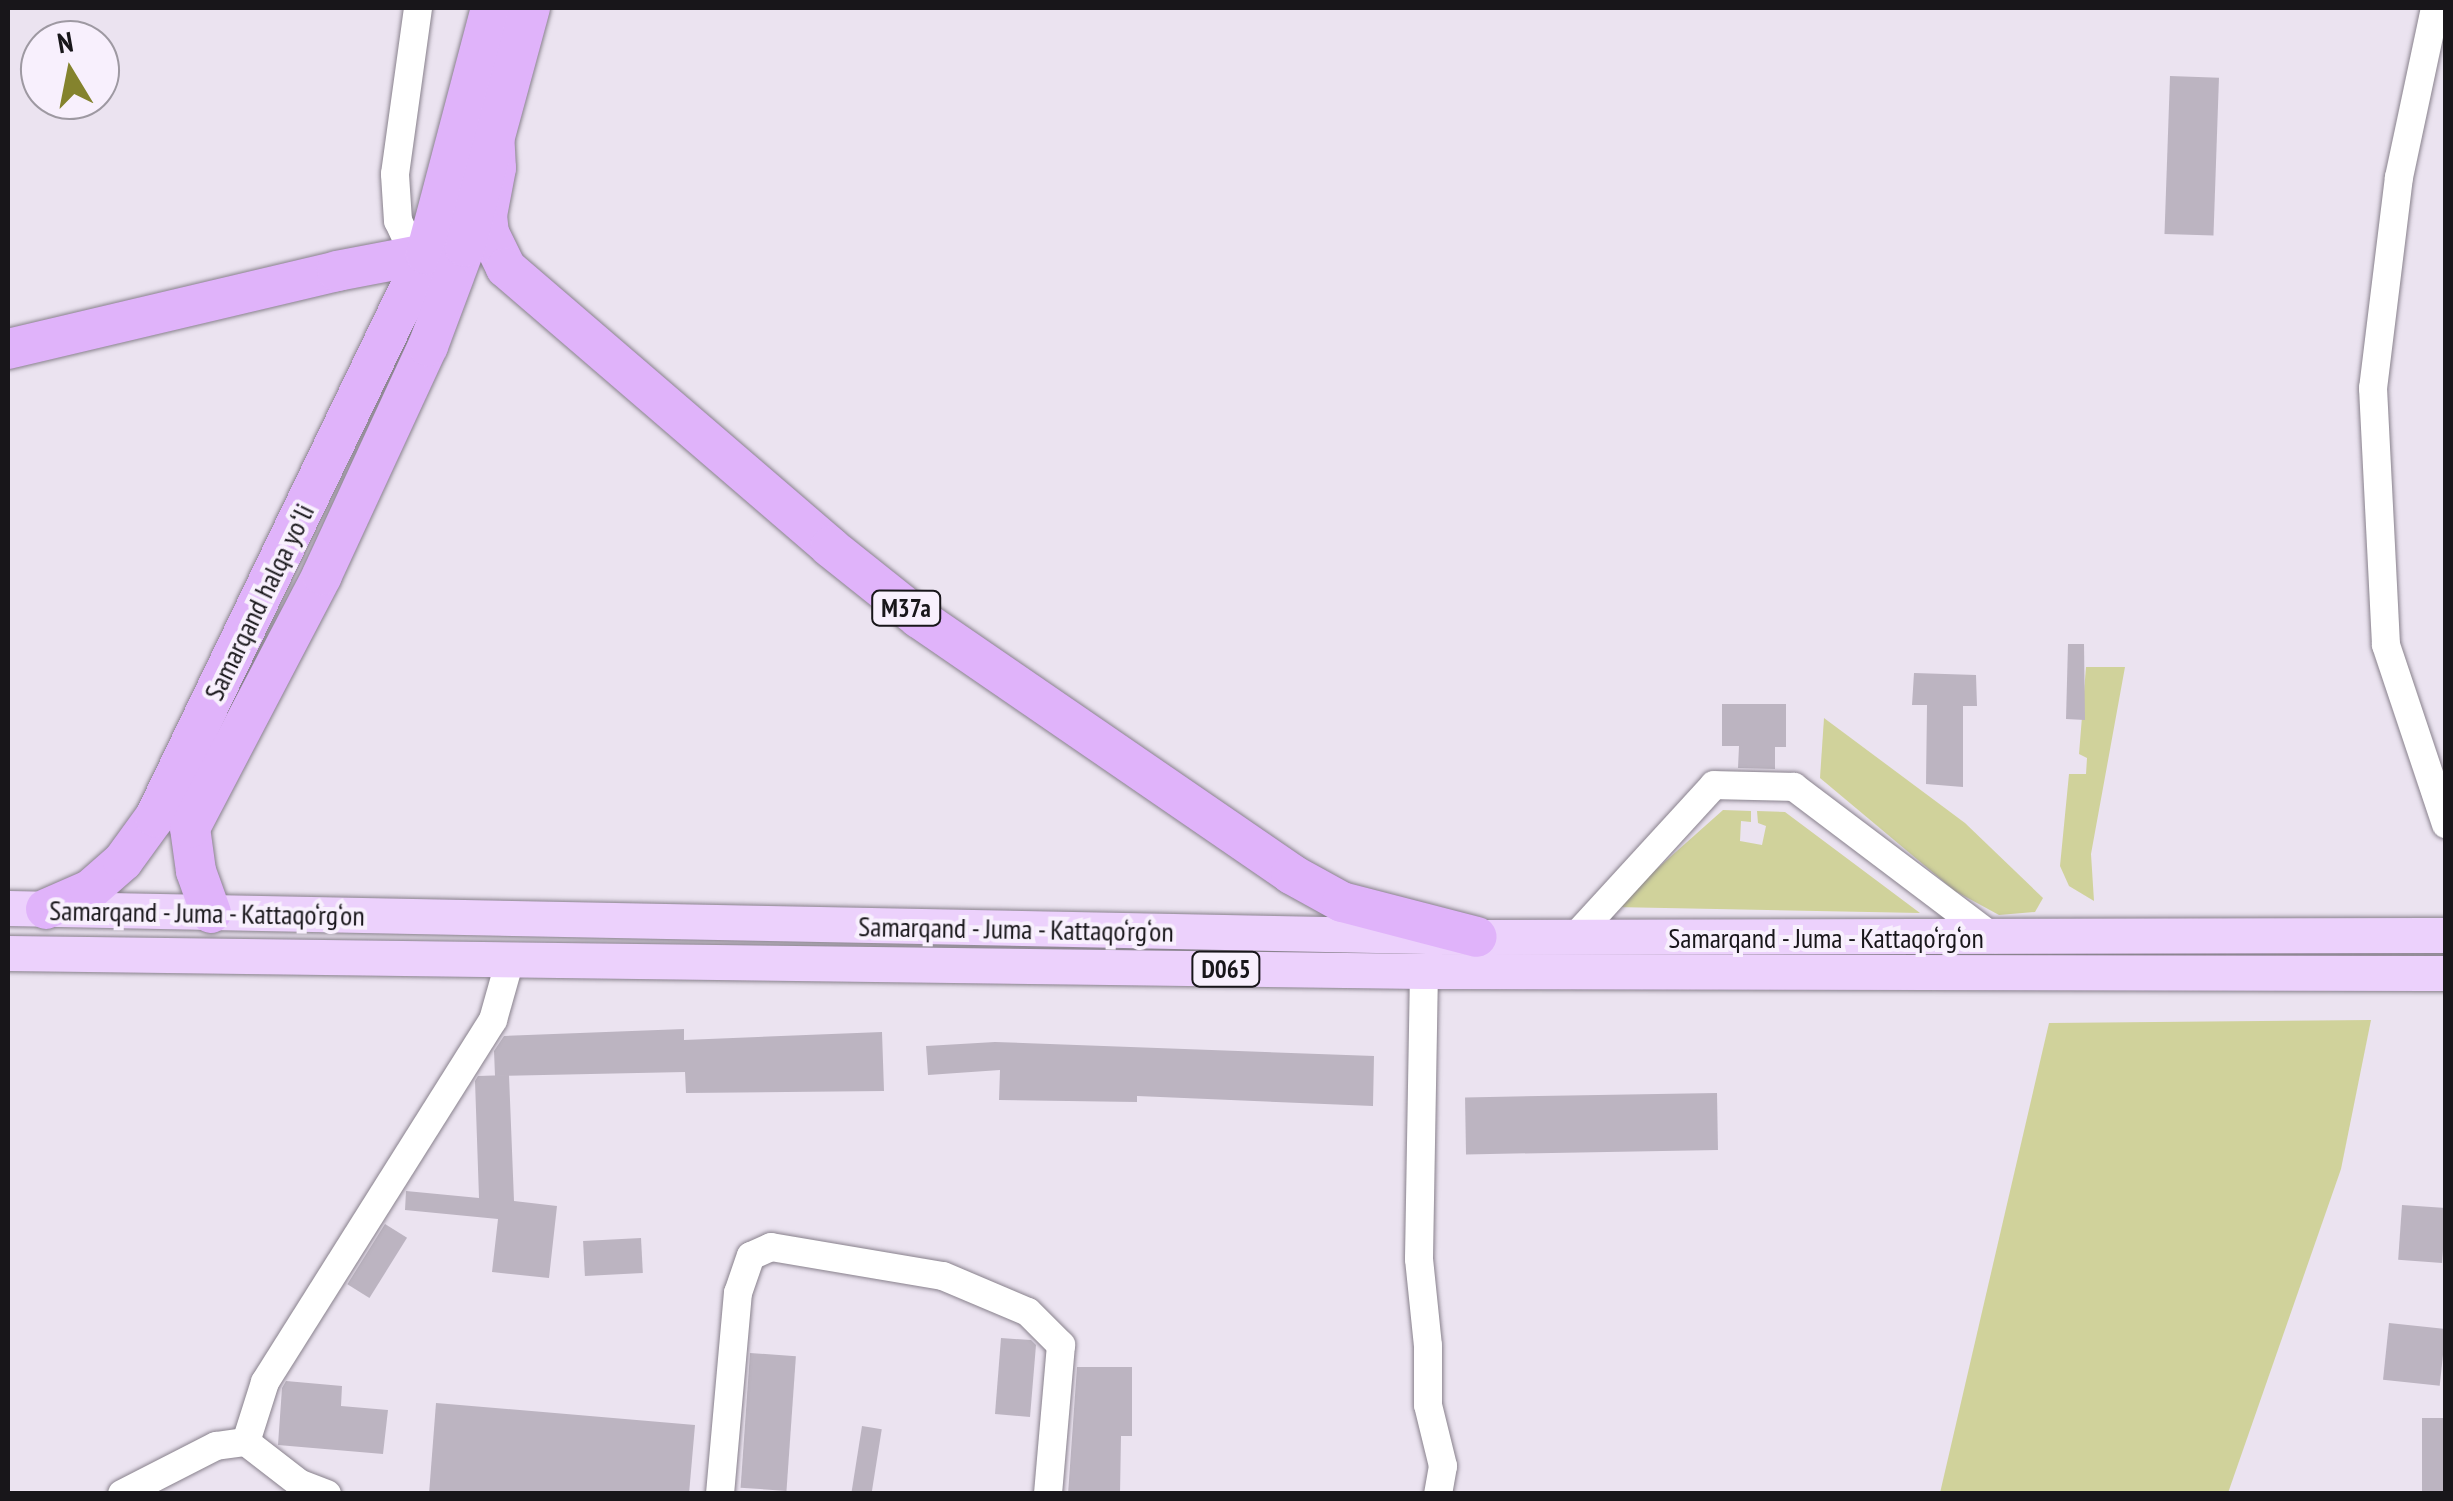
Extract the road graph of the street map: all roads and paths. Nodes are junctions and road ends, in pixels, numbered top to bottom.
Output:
1 (418, 8) edge
2 (491, 8) edge
3 (530, 8) edge
4 (2435, 8) edge
5 (494, 131) junction
6 (433, 248) junction
7 (8, 349) edge
8 (2446, 824) edge
9 (26, 908) edge
10 (211, 914) junction
11 (2446, 935) edge
12 (1477, 938) junction
13 (1574, 938) junction
14 (1995, 938) junction
15 (8, 953) edge
16 (510, 960) junction
17 (1424, 971) junction
18 (2446, 973) edge
19 (246, 1442) junction
20 (294, 1488) edge
21 (122, 1494) edge
22 (327, 1494) edge
23 (720, 1494) edge
24 (1048, 1494) edge
25 (1438, 1494) edge

1 - 6 street
2 - 6 highway
3 - 5 highway, Samarqand halqa yoʻli / M37a
4 - 8 street
5 - 6 highway, Samarqand halqa yoʻli / M37a
5 - 12 highway, M37a
6 - 7 highway
6 - 9 highway, Samarqand halqa yoʻli / M37a
6 - 10 highway, Samarqand halqa yoʻli / M37a
9 - 10 main road, Samarqand - Juma - Kattaqo‘rg‘on / D065
10 - 12 main road, Samarqand - Juma - Kattaqo‘rg‘on / D065
11 - 14 main road, Samarqand - Juma - Kattaqo‘rg‘on / D065
12 - 13 main road, Samarqand - Juma - Kattaqo‘rg‘on / D065
13 - 14 main road, Samarqand - Juma - Kattaqo‘rg‘on / D065
13 - 14 street
15 - 16 main road, Samarqand - Juma - Kattaqo‘rg‘on / D065
16 - 17 main road, Samarqand - Juma - Kattaqo‘rg‘on / D065
16 - 19 street
17 - 18 main road, Samarqand - Juma - Kattaqo‘rg‘on / D065
17 - 25 street
19 - 20 street
19 - 21 street
20 - 22 street
23 - 24 street

